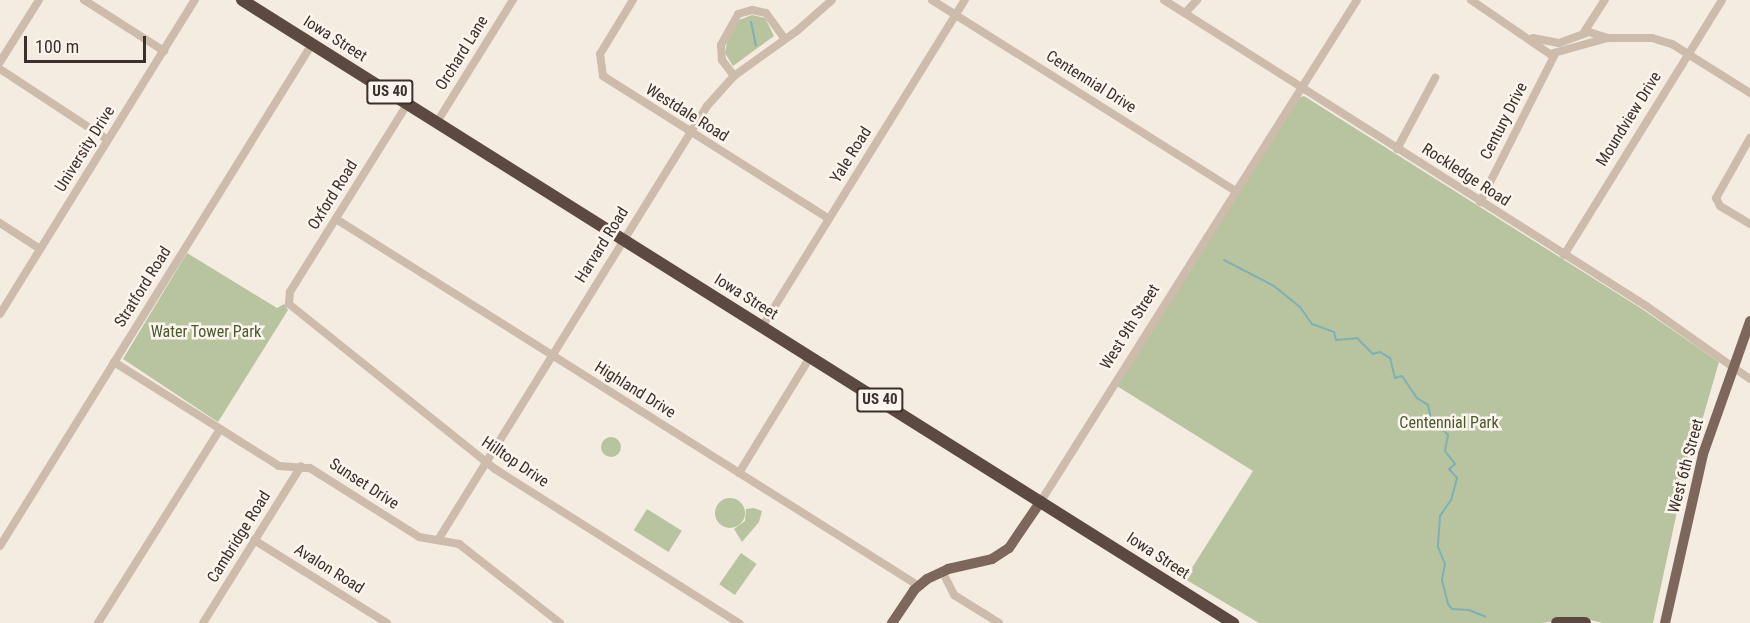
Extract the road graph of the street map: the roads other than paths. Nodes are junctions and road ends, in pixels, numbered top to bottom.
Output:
1 (39, 0) edge
2 (84, 0) edge
3 (195, 0) edge
4 (242, 0) edge
5 (513, 0) edge
6 (633, 0) edge
7 (832, 0) edge
8 (932, 0) edge
9 (965, 0) edge
10 (1164, 0) edge
11 (1197, 0) edge
12 (1357, 0) edge
13 (1471, 0) edge
14 (1605, 0) edge
15 (1722, 0) edge
16 (1185, 13) junction
17 (956, 15) junction
18 (1584, 33) junction
19 (1533, 38) junction
20 (1607, 38) junction
21 (785, 39) junction
22 (312, 44) junction
23 (3, 51) edge
24 (164, 51) junction
25 (1555, 54) junction
26 (1688, 54) junction
27 (0, 62) edge
28 (1, 71) edge
29 (734, 76) junction
30 (1435, 78) dead end
31 (1300, 86) junction
32 (1750, 93) edge
33 (408, 104) junction
34 (437, 122) junction
35 (690, 132) junction
36 (1750, 138) edge
37 (108, 140) junction
38 (1397, 149) junction
39 (1234, 190) junction
40 (1480, 202) junction
41 (336, 219) junction
42 (829, 219) junction
43 (0, 223) edge
44 (1750, 224) edge
45 (623, 240) junction
46 (40, 249) junction
47 (1564, 255) junction
48 (289, 304) joint
49 (0, 314) edge
50 (1750, 321) edge
51 (762, 327) junction
52 (551, 355) junction
53 (810, 357) junction
54 (114, 362) junction
55 (1732, 365) junction
56 (1750, 379) edge
57 (220, 429) junction
58 (485, 462) junction
59 (300, 466) junction
60 (739, 473) junction
61 (1041, 501) junction
62 (255, 540) junction
63 (438, 540) junction
64 (0, 546) edge
65 (942, 570) junction
66 (919, 586) junction
67 (98, 623) edge
68 (203, 623) edge
69 (387, 623) edge
70 (560, 623) edge
71 (740, 623) edge
72 (892, 623) edge
73 (999, 623) edge
74 (1233, 623) edge
75 (1557, 623) edge
76 (1585, 623) edge
77 (1665, 623) edge

1 - 23 street
2 - 24 street
3 - 24 street, University Drive
4 - 22 highway, Iowa Street / US 40
5 - 34 street, Orchard Lane
6 - 35 street, Westdale Road
7 - 21 street, Harvard Road
8 - 17 street, Centennial Drive
9 - 17 street, Yale Road
10 - 16 street, Rockledge Road
11 - 16 street
12 - 31 street, West 9th Street
13 - 19 street
14 - 18 street
15 - 26 street, Moundview Drive
16 - 31 street, Rockledge Road
17 - 39 street, Centennial Drive
17 - 42 street, Yale Road
18 - 19 street
18 - 20 street
19 - 25 street
20 - 25 street
20 - 26 street
21 - 29 street, Harvard Road
21 - 29 street
22 - 33 highway, Iowa Street / US 40
22 - 54 street, Stratford Road
23 - 27 street
24 - 37 street, University Drive
25 - 40 street, Century Drive
26 - 32 street
26 - 47 street, Moundview Drive
28 - 37 street
29 - 35 street, Harvard Road
30 - 38 street
31 - 38 street, Rockledge Road
31 - 39 street, West 9th Street
33 - 34 highway, Iowa Street / US 40
33 - 41 street, Oxford Road
34 - 45 highway, Iowa Street / US 40
35 - 42 street, Westdale Road
35 - 45 street, Harvard Road
36 - 44 street
37 - 46 street, University Drive
38 - 40 street, Rockledge Road
39 - 61 street, West 9th Street
40 - 47 street, Rockledge Road
41 - 48 street, Oxford Road
41 - 52 street, Highland Drive
42 - 51 street, Yale Road
43 - 46 street
45 - 51 highway, Iowa Street / US 40
45 - 52 street, Harvard Road
46 - 49 street, University Drive
47 - 55 street, Rockledge Road
48 - 58 street, Hilltop Drive
50 - 55 main road, West 6th Street
51 - 53 highway, Iowa Street / US 40
52 - 58 street, Harvard Road
52 - 60 street, Highland Drive
53 - 60 street
53 - 61 highway, Iowa Street / US 40
54 - 57 street, Sunset Drive
54 - 64 street, Stratford Road
55 - 56 street, Rockledge Road
55 - 77 main road, West 6th Street
57 - 59 street, Sunset Drive
57 - 67 street
58 - 63 street, Harvard Road
58 - 71 street, Hilltop Drive
59 - 62 street, Cambridge Road
59 - 63 street, Sunset Drive
60 - 66 street, Highland Drive
61 - 65 main road, West 9th Street
61 - 74 highway, Iowa Street / US 40
62 - 68 street, Cambridge Road
62 - 69 street, Avalon Road
63 - 70 street, Sunset Drive
65 - 66 main road, West 9th Street
65 - 73 street
66 - 72 main road, West 9th Street
75 - 76 highway

